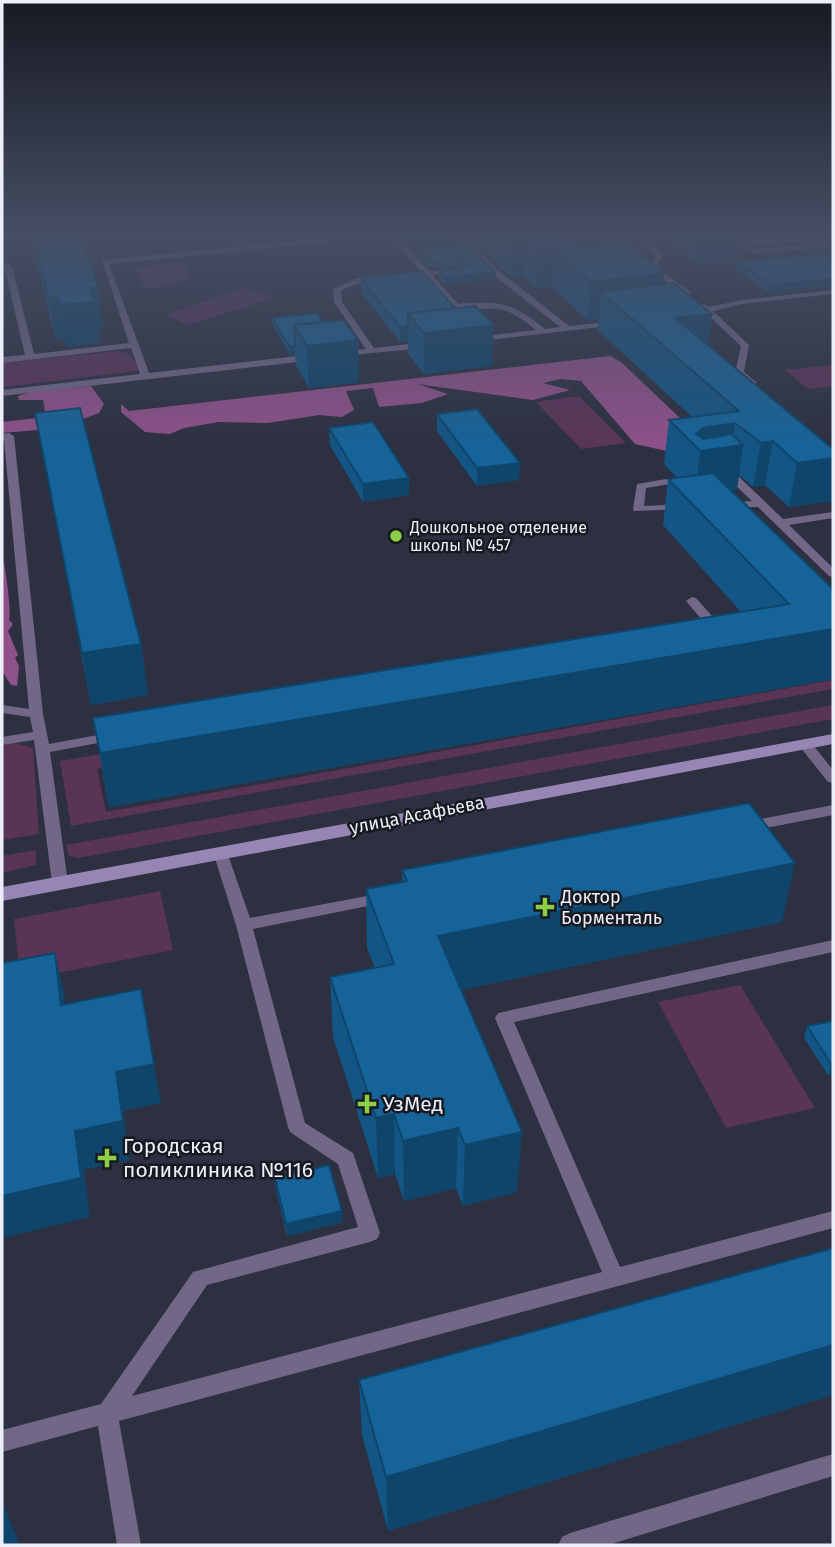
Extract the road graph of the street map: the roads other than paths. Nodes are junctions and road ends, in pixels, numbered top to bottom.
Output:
1 (14, 306) edge
2 (120, 306) edge
3 (340, 306) edge
4 (506, 306) edge
5 (537, 306) edge
6 (703, 306) edge
7 (721, 306) edge
8 (707, 309) junction
9 (677, 316) edge
10 (625, 322) edge
11 (567, 330) junction
12 (543, 332) junction
13 (464, 341) edge
14 (438, 344) edge
15 (134, 345) junction
16 (372, 351) junction
17 (333, 355) edge
18 (30, 356) junction
19 (320, 356) edge
20 (2, 360) edge
21 (145, 375) junction
22 (757, 388) edge
23 (2, 393) edge
24 (2, 437) edge
25 (718, 474) edge
26 (672, 481) edge
27 (761, 504) junction
28 (720, 506) edge
29 (693, 507) edge
30 (833, 515) edge
31 (780, 523) junction
32 (833, 574) edge
33 (692, 601) dead end
34 (703, 631) edge
35 (2, 709) edge
36 (36, 714) junction
37 (129, 734) edge
38 (833, 739) edge
39 (2, 741) edge
40 (42, 742) junction
41 (804, 743) junction
42 (833, 779) edge
43 (833, 810) edge
44 (727, 831) edge
45 (220, 852) junction
46 (60, 883) junction
47 (405, 893) edge
48 (2, 894) edge
49 (244, 925) junction
50 (833, 946) edge
51 (833, 1220) edge
52 (615, 1279) junction
53 (107, 1414) junction
54 (2, 1441) edge
55 (833, 1465) edge
56 (129, 1545) edge
57 (570, 1545) edge

1 - 18 lane
2 - 15 lane
3 - 16 lane
4 - 12 lane
5 - 11 lane
6 - 8 lane
7 - 8 lane
8 - 9 lane
8 - 22 lane
10 - 11 lane
11 - 12 lane
12 - 13 lane
14 - 16 lane
15 - 18 lane
15 - 21 lane
16 - 17 lane
18 - 20 lane
19 - 21 lane
21 - 23 lane
24 - 36 lane
25 - 27 lane
26 - 29 lane
27 - 28 lane
27 - 31 lane
30 - 31 lane
31 - 32 lane
33 - 34 lane
35 - 36 lane
36 - 40 lane
37 - 40 lane
38 - 41 street, улица Асафьева
39 - 40 lane
40 - 46 lane
41 - 42 lane
41 - 45 street, улица Асафьева
43 - 44 lane
45 - 46 street, улица Асафьева
45 - 49 lane
46 - 48 street, улица Асафьева
47 - 49 lane
49 - 53 lane
50 - 52 lane
51 - 52 lane
52 - 53 lane
53 - 54 lane
53 - 56 lane
55 - 57 lane

